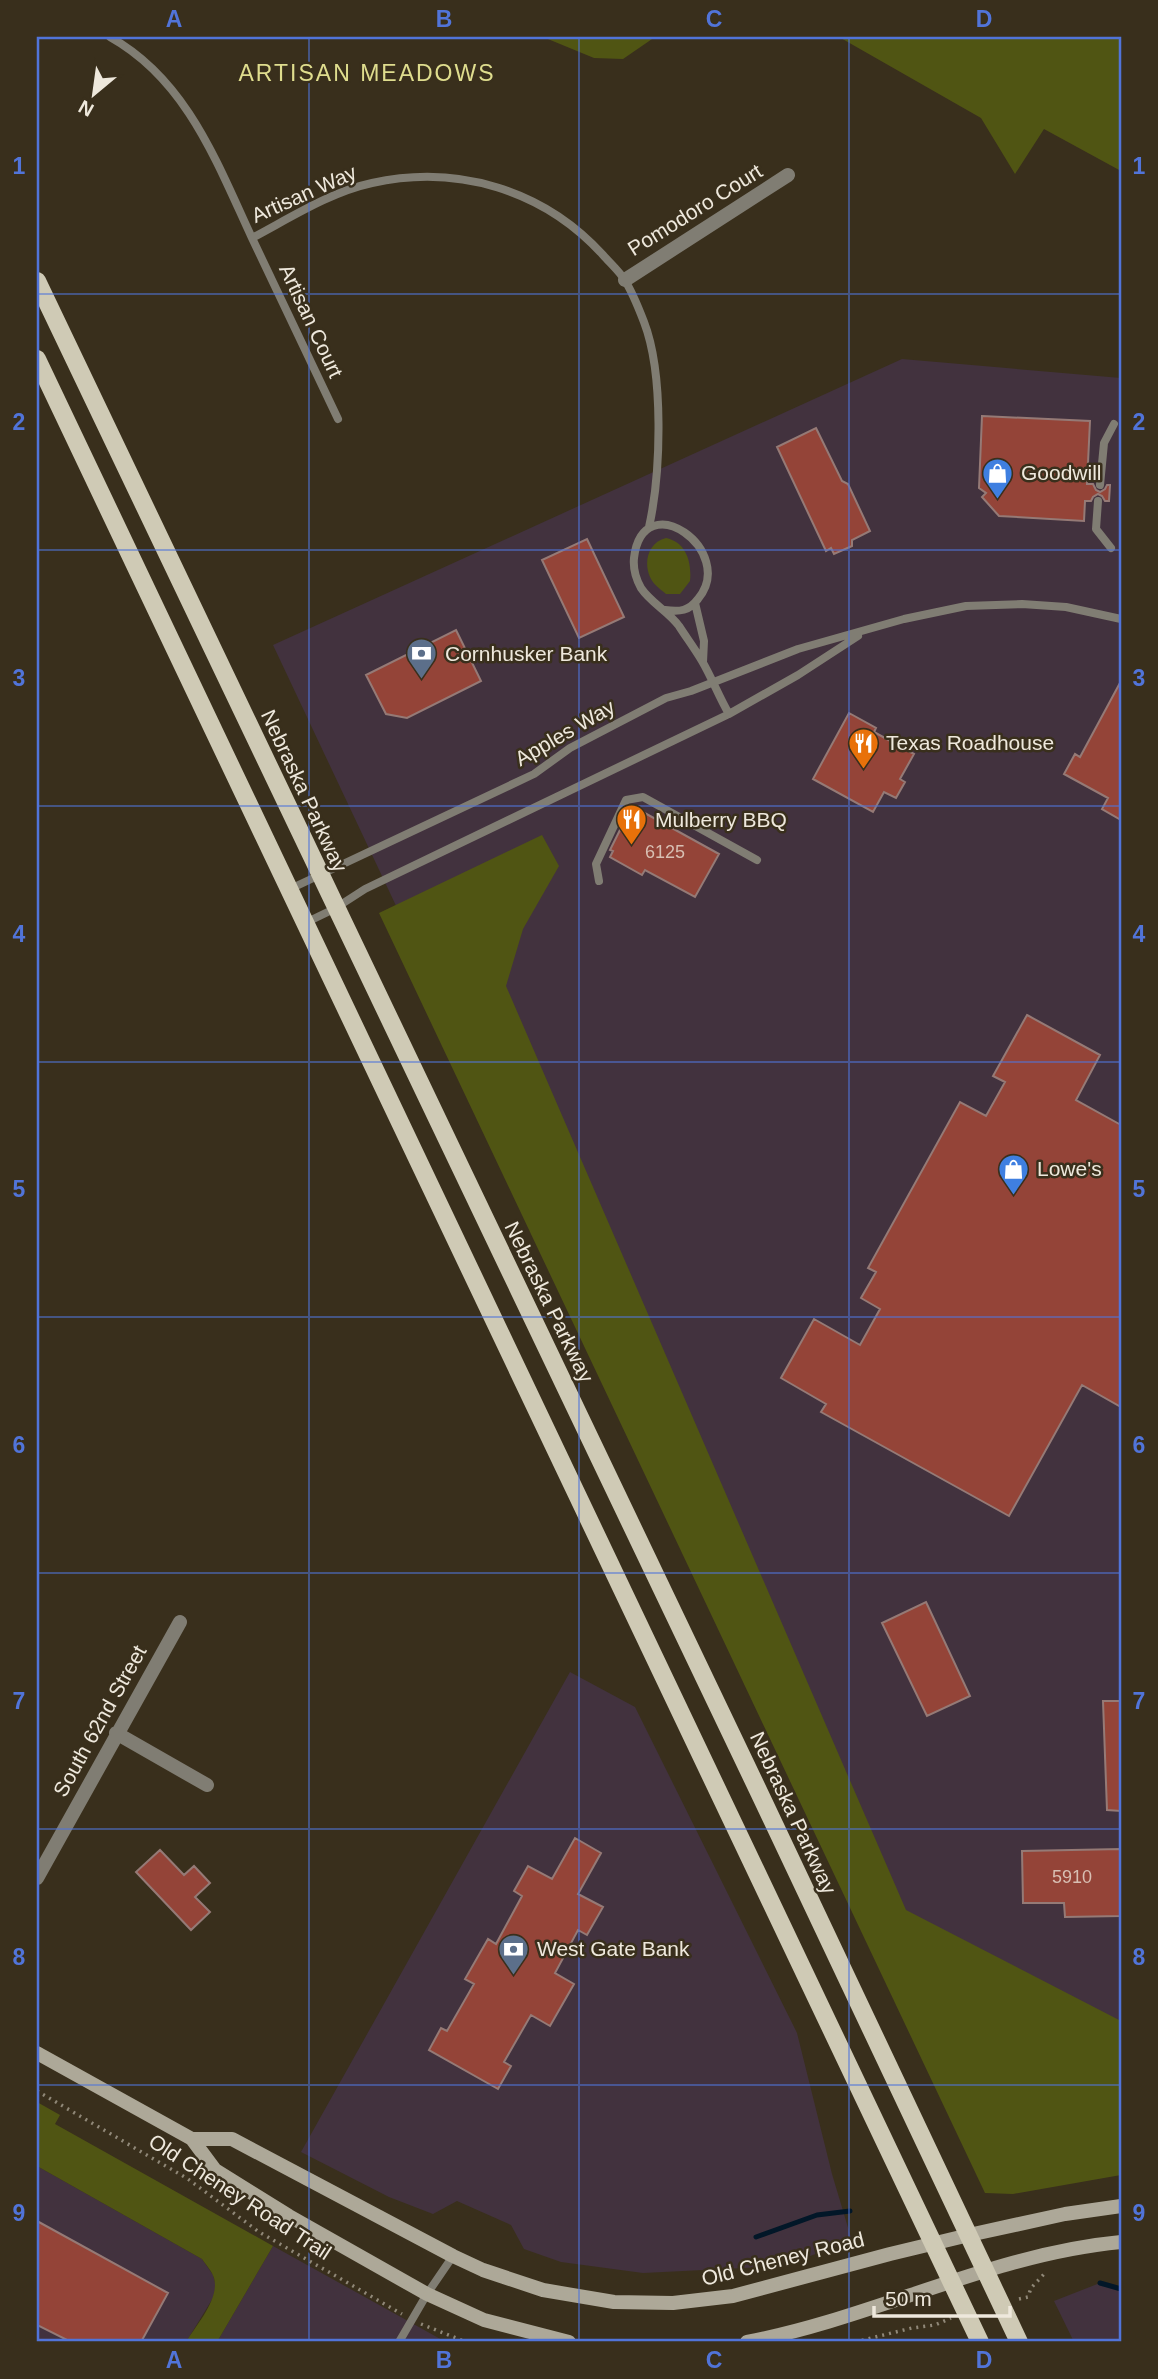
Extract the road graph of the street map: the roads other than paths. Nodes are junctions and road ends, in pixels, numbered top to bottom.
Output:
1 (110, 37) edge
2 (788, 176) dead end
3 (252, 239) junction
4 (625, 279) junction
5 (37, 281) edge
6 (37, 359) edge
7 (338, 419) dead end
8 (1114, 424) dead end
9 (1100, 485) dead end
10 (1098, 501) dead end
11 (649, 527) junction
12 (1111, 548) dead end
13 (695, 603) junction
14 (665, 610) junction
15 (1121, 619) edge
16 (867, 630) junction
17 (703, 662) junction
18 (711, 684) junction
19 (729, 714) junction
20 (757, 860) dead end
21 (319, 874) junction
22 (599, 881) dead end
23 (290, 889) junction
24 (334, 909) junction
25 (306, 923) junction
26 (180, 1622) dead end
27 (116, 1733) junction
28 (207, 1785) dead end
29 (37, 1878) edge
30 (37, 2053) edge
31 (192, 2139) junction
32 (1121, 2206) edge
33 (969, 2235) junction
34 (1121, 2242) edge
35 (935, 2243) junction
36 (453, 2256) junction
37 (985, 2271) junction
38 (953, 2282) junction
39 (427, 2294) junction
40 (400, 2342) edge
41 (569, 2342) edge
42 (747, 2342) edge
43 (980, 2342) edge
44 (1019, 2342) edge

1 - 3 lane, Artisan Way
2 - 4 street, Pomodoro Court
3 - 4 lane, Artisan Way
3 - 7 lane, Artisan Court
4 - 11 lane, Artisan Way
5 - 21 main road, Nebraska Parkway
6 - 23 main road
8 - 9 lane
10 - 12 lane
11 - 13 lane
11 - 14 lane
13 - 14 lane
13 - 17 lane
14 - 17 lane
15 - 16 lane, Apples Way
16 - 18 lane, Apples Way
16 - 19 lane, Apples Way
17 - 18 lane
18 - 19 lane
18 - 21 lane, Apples Way
19 - 24 lane, Apples Way
20 - 22 lane
21 - 23 lane, Apples Way
21 - 24 main road, Nebraska Parkway
23 - 25 main road
24 - 25 lane, Apples Way
24 - 33 main road, Nebraska Parkway
25 - 35 main road
26 - 27 street, South 62nd Street
27 - 28 street
27 - 29 street, South 62nd Street
30 - 31 main road, Old Cheney Road
31 - 36 main road, Old Cheney Road
31 - 39 main road, Old Cheney Road
32 - 33 main road, Old Cheney Road
33 - 35 main road, Old Cheney Road
33 - 37 main road, Nebraska Parkway
34 - 37 main road
35 - 36 main road, Old Cheney Road
35 - 38 main road
36 - 39 lane
37 - 38 main road
37 - 44 main road, Nebraska Parkway
38 - 42 main road
38 - 43 main road
39 - 40 lane
39 - 41 main road, Old Cheney Road

